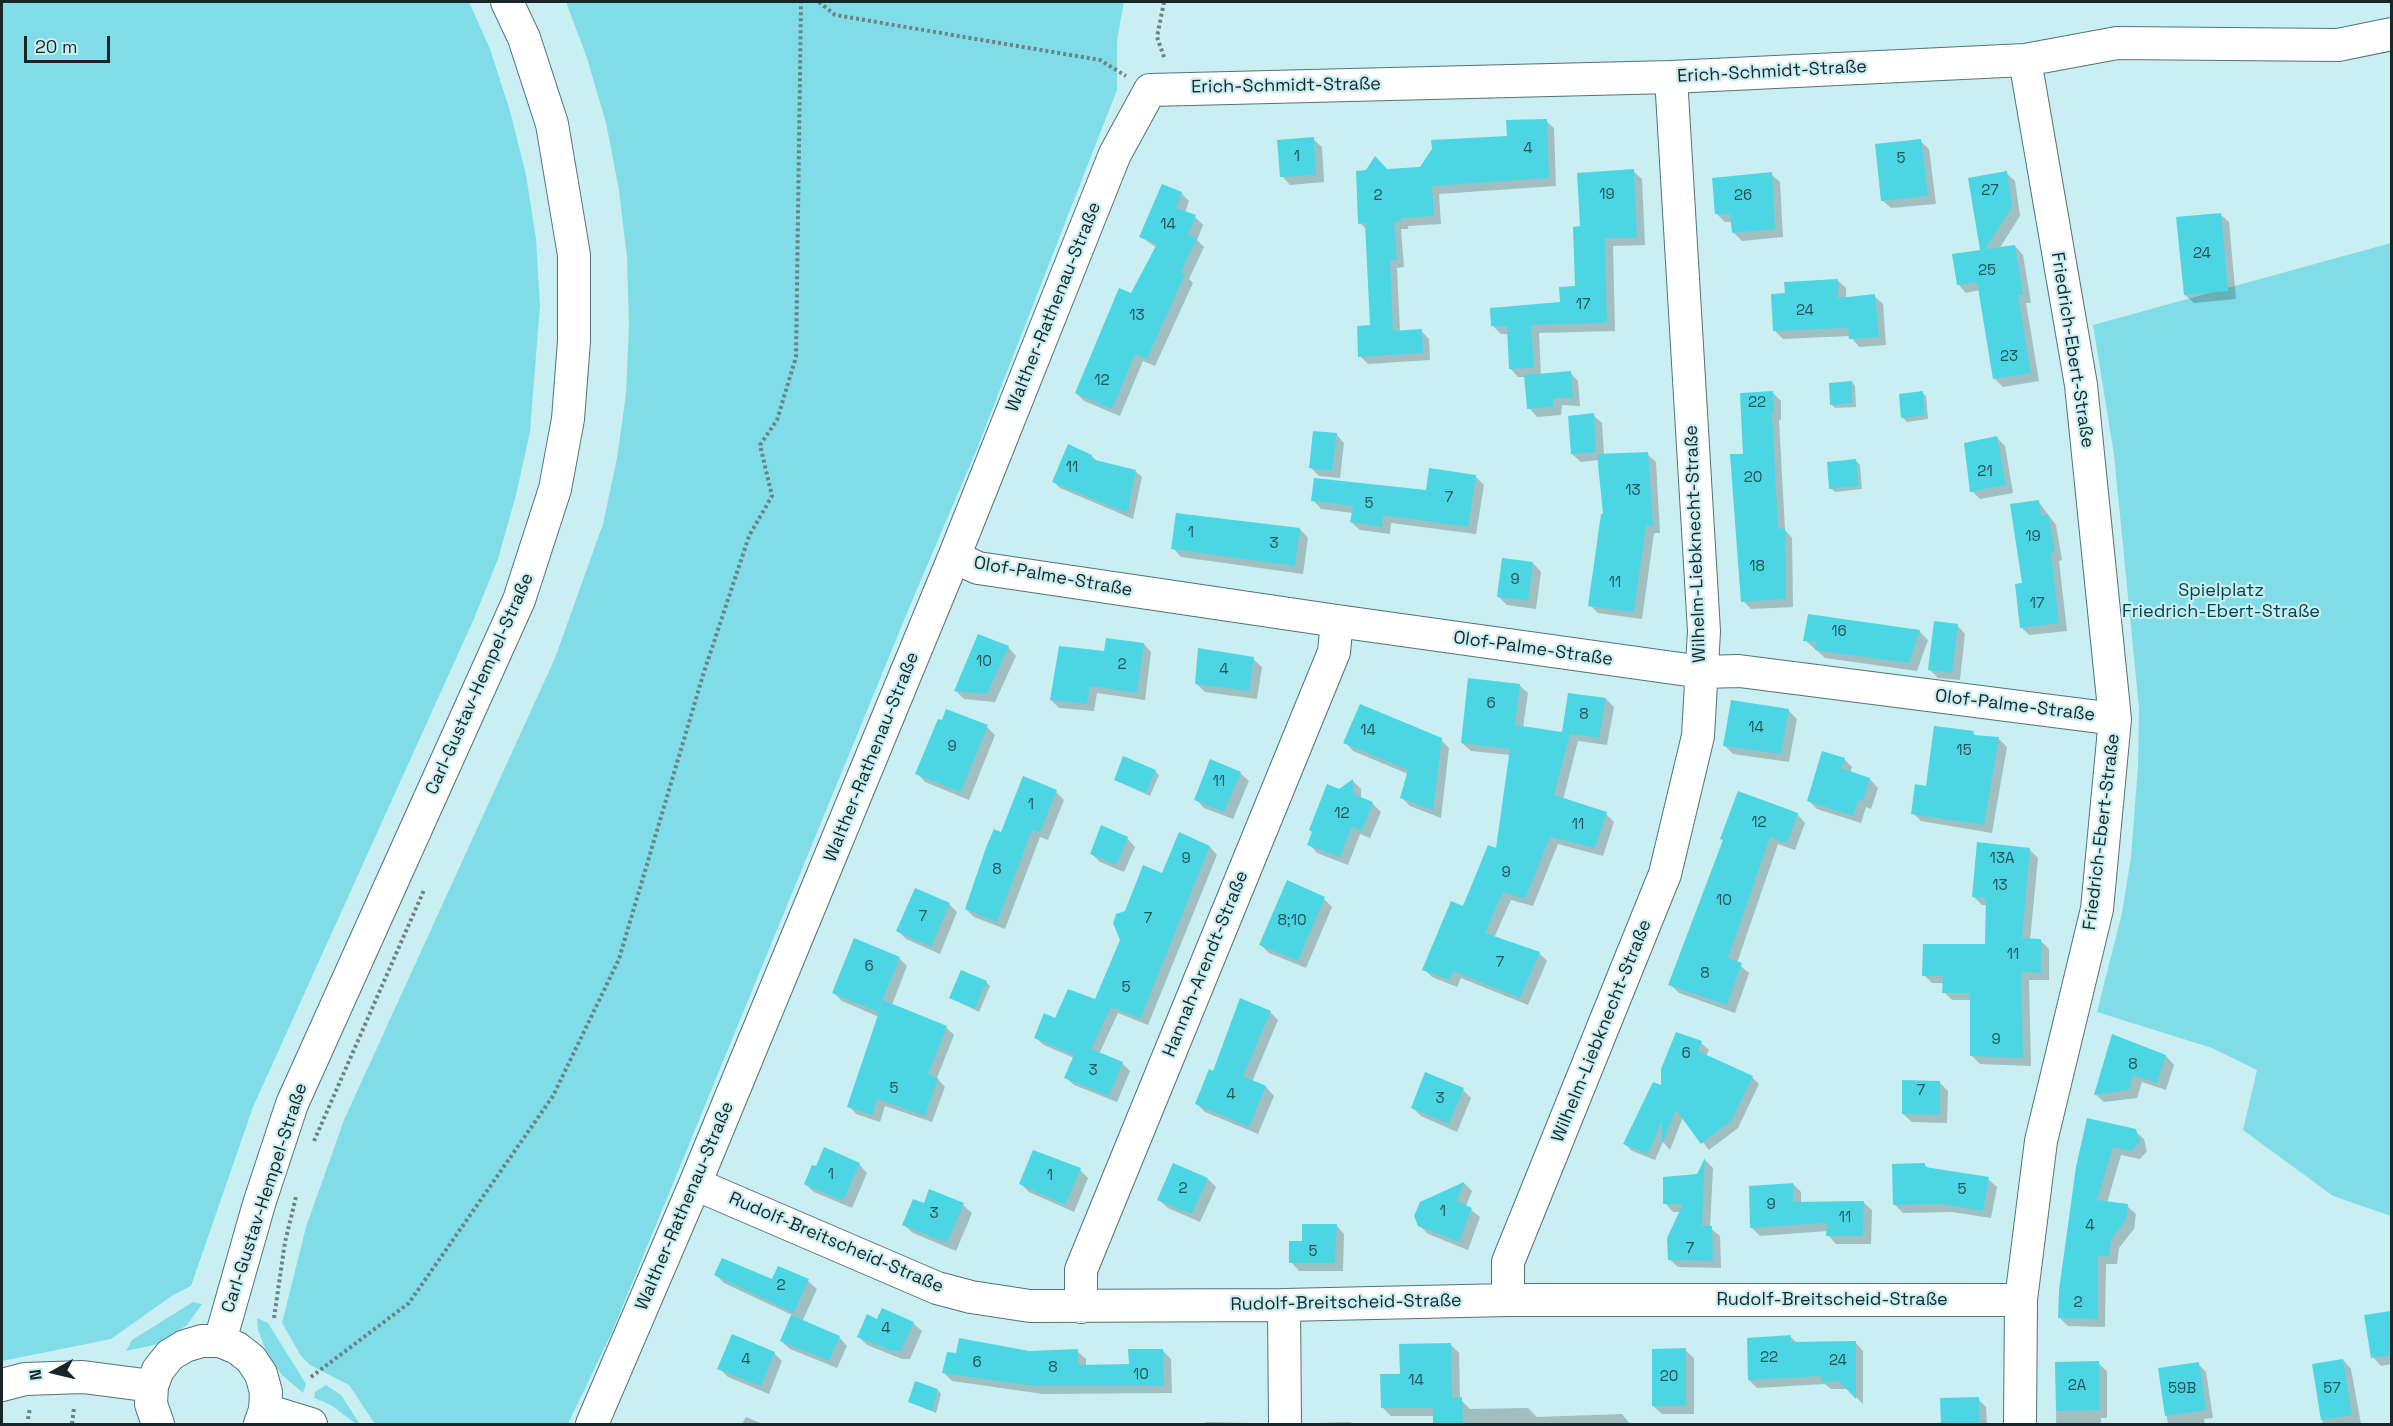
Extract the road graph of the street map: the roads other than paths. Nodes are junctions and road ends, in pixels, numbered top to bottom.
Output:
1 (507, 2) edge
2 (2391, 34) edge
3 (2025, 60) junction
4 (1671, 77) junction
5 (1162, 89) joint
6 (954, 558) junction
7 (1337, 621) junction
8 (1702, 672) junction
9 (2115, 719) junction
10 (695, 1184) junction
11 (1508, 1300) junction
12 (2021, 1300) junction
13 (1284, 1305) junction
14 (1081, 1307) junction
15 (220, 1341) junction
16 (2, 1385) edge
17 (152, 1386) junction
18 (262, 1418) edge
19 (158, 1425) edge
20 (311, 1425) edge
21 (591, 1425) edge
22 (1285, 1425) edge
23 (2020, 1425) edge

1 - 15 street, Carl-Gustav-Hempel-Straße
2 - 3 street, Erich-Schmidt-Straße
3 - 4 street, Erich-Schmidt-Straße
3 - 9 street, Friedrich-Ebert-Straße
4 - 5 street, Erich-Schmidt-Straße
4 - 8 street, Wilhelm-Liebknecht-Straße
5 - 6 street, Walther-Rathenau-Straße
6 - 7 street, Olof-Palme-Straße
6 - 10 street, Walther-Rathenau-Straße
7 - 8 street, Olof-Palme-Straße
7 - 14 street, Hannah-Arendt-Straße
8 - 9 street, Olof-Palme-Straße
8 - 11 street, Wilhelm-Liebknecht-Straße
9 - 12 street, Friedrich-Ebert-Straße
10 - 14 street, Rudolf-Breitscheid-Straße
10 - 21 street, Walther-Rathenau-Straße
11 - 12 street, Rudolf-Breitscheid-Straße
11 - 13 street, Rudolf-Breitscheid-Straße
12 - 23 street, Friedrich-Ebert-Straße
13 - 14 street, Rudolf-Breitscheid-Straße
13 - 22 street
15 - 17 street
15 - 18 street
16 - 17 street
17 - 19 street
18 - 20 street

